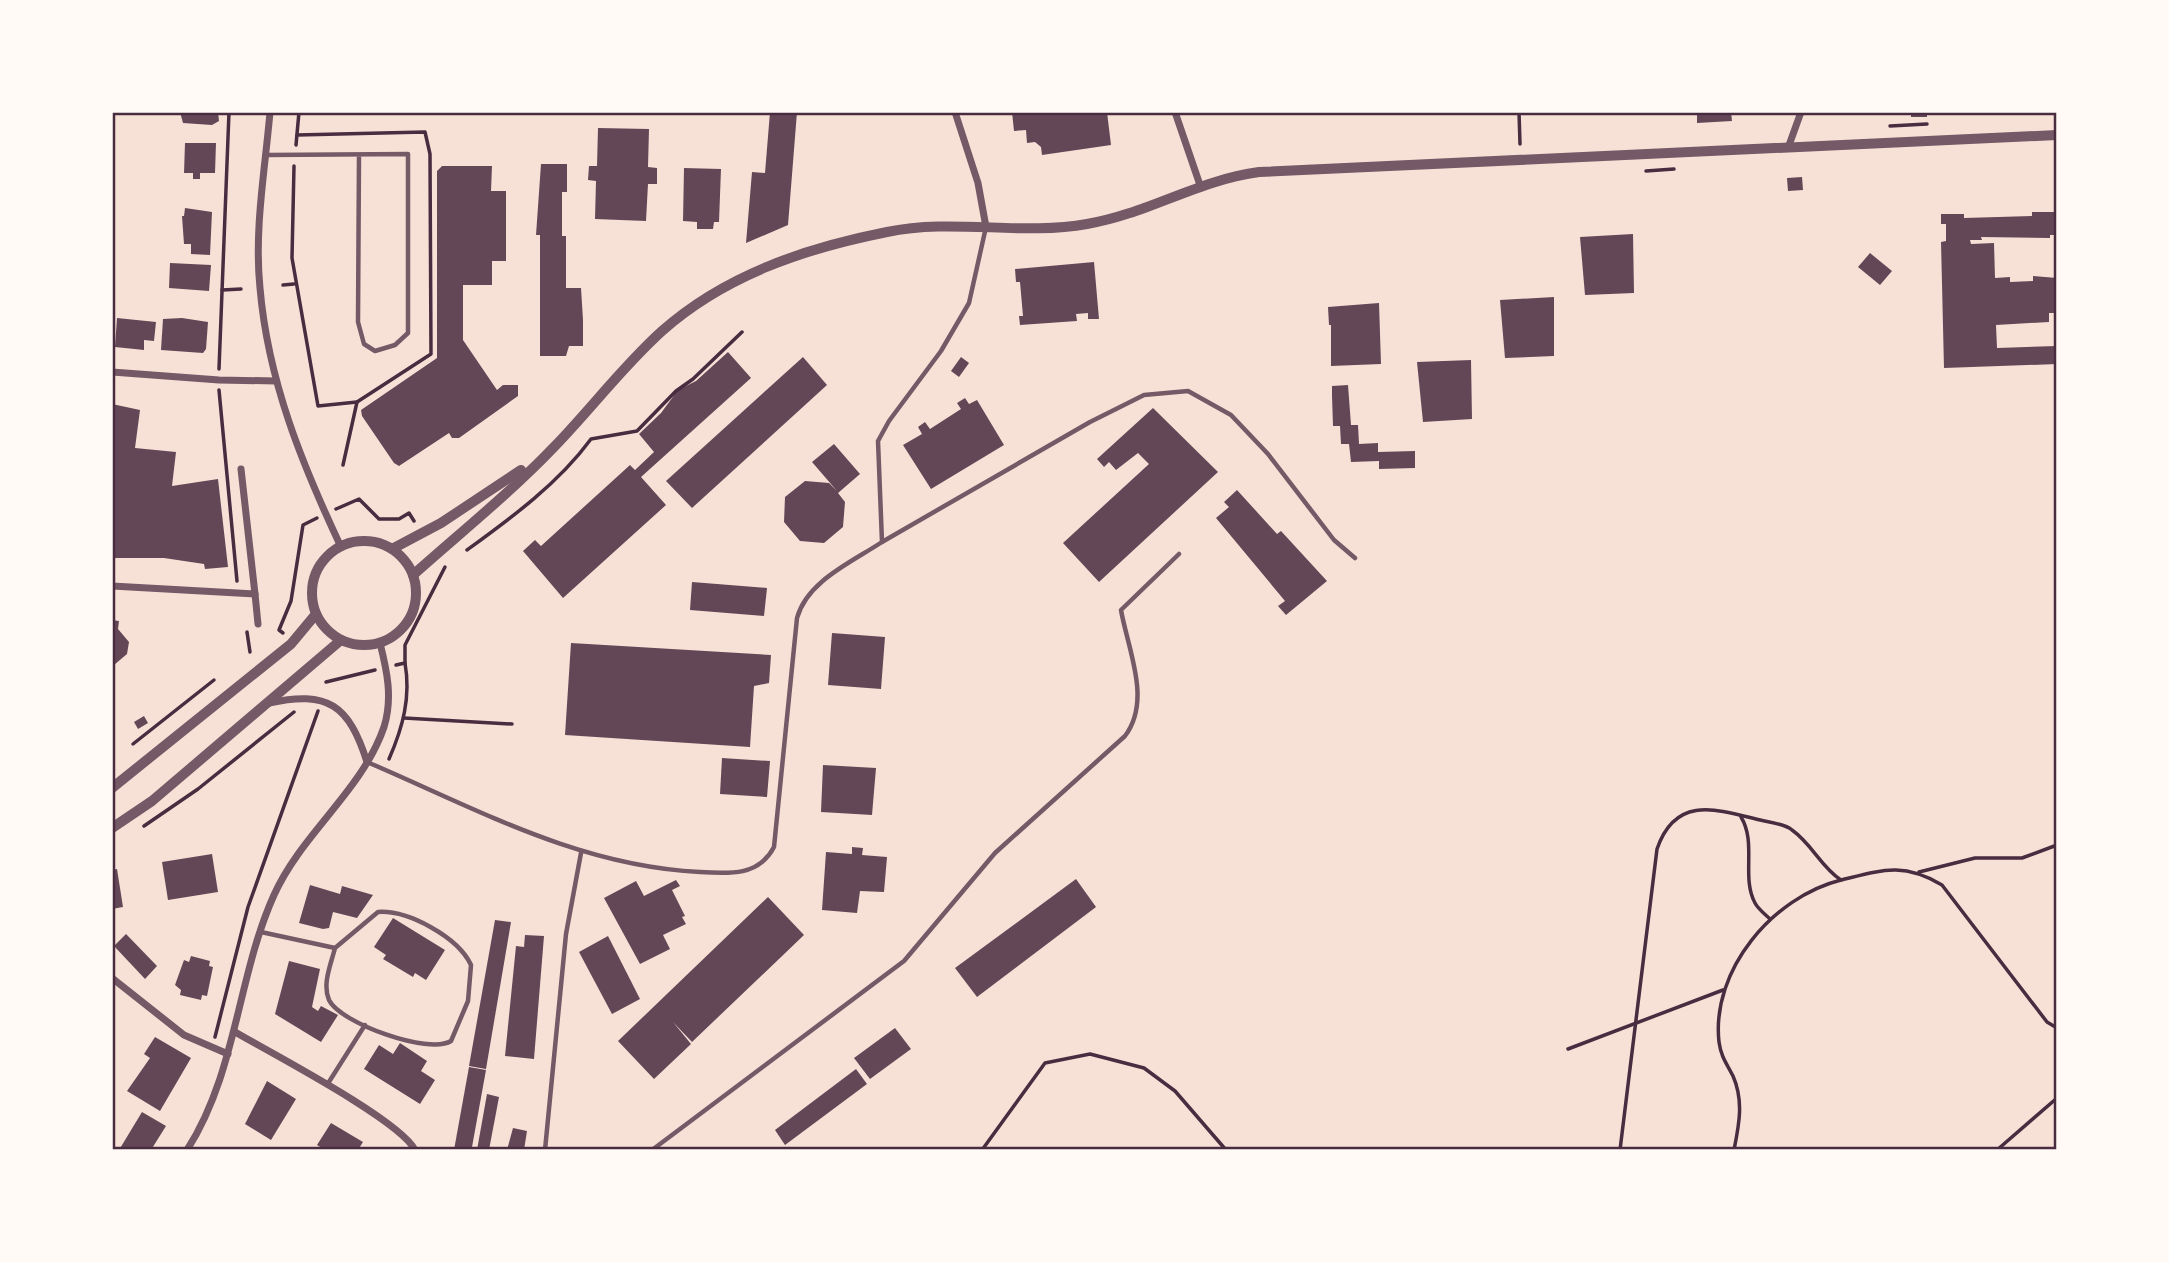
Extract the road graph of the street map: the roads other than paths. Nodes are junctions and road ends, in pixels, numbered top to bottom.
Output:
1 (270, 112) edge
2 (956, 112) edge
3 (1175, 112) edge
4 (1801, 112) edge
5 (2057, 135) edge
6 (1788, 148) junction
7 (266, 155) junction
8 (359, 155) junction
9 (1200, 184) junction
10 (986, 227) junction
11 (112, 372) edge
12 (276, 381) junction
13 (552, 449) junction
14 (240, 469) dead end
15 (882, 542) junction
16 (341, 547) junction
17 (392, 549) junction
18 (1179, 554) dead end
19 (1355, 558) dead end
20 (413, 575) junction
21 (112, 586) edge
22 (254, 594) junction
23 (316, 614) junction
24 (258, 624) dead end
25 (341, 640) junction
26 (380, 643) junction
27 (268, 703) junction
28 (366, 762) junction
29 (112, 788) edge
30 (112, 828) edge
31 (581, 853) junction
32 (260, 932) junction
33 (335, 948) junction
34 (112, 978) edge
35 (365, 1025) junction
36 (235, 1032) junction
37 (228, 1054) junction
38 (327, 1086) junction
39 (187, 1150) edge
40 (415, 1150) edge
41 (545, 1150) edge
42 (652, 1150) edge

1 - 7 street
2 - 10 street
3 - 9 street
4 - 6 street
5 - 6 street
6 - 9 street
7 - 8 lane
7 - 12 street
8 - 8 lane
9 - 10 street
10 - 13 street
10 - 15 lane
11 - 12 street
12 - 16 street
13 - 17 street
13 - 20 street
14 - 22 street
15 - 19 lane
15 - 31 lane
16 - 17 street
16 - 23 street
17 - 20 street
18 - 42 lane
20 - 26 street
21 - 22 street
22 - 24 street
23 - 25 street
23 - 29 street
25 - 26 street
25 - 27 street
26 - 28 street
27 - 28 street
27 - 30 street
28 - 31 lane
28 - 32 street
31 - 41 lane
32 - 33 lane
32 - 36 street
33 - 35 lane
33 - 35 lane
34 - 37 street
35 - 38 lane
36 - 37 street
36 - 38 street
37 - 39 street
38 - 40 street

